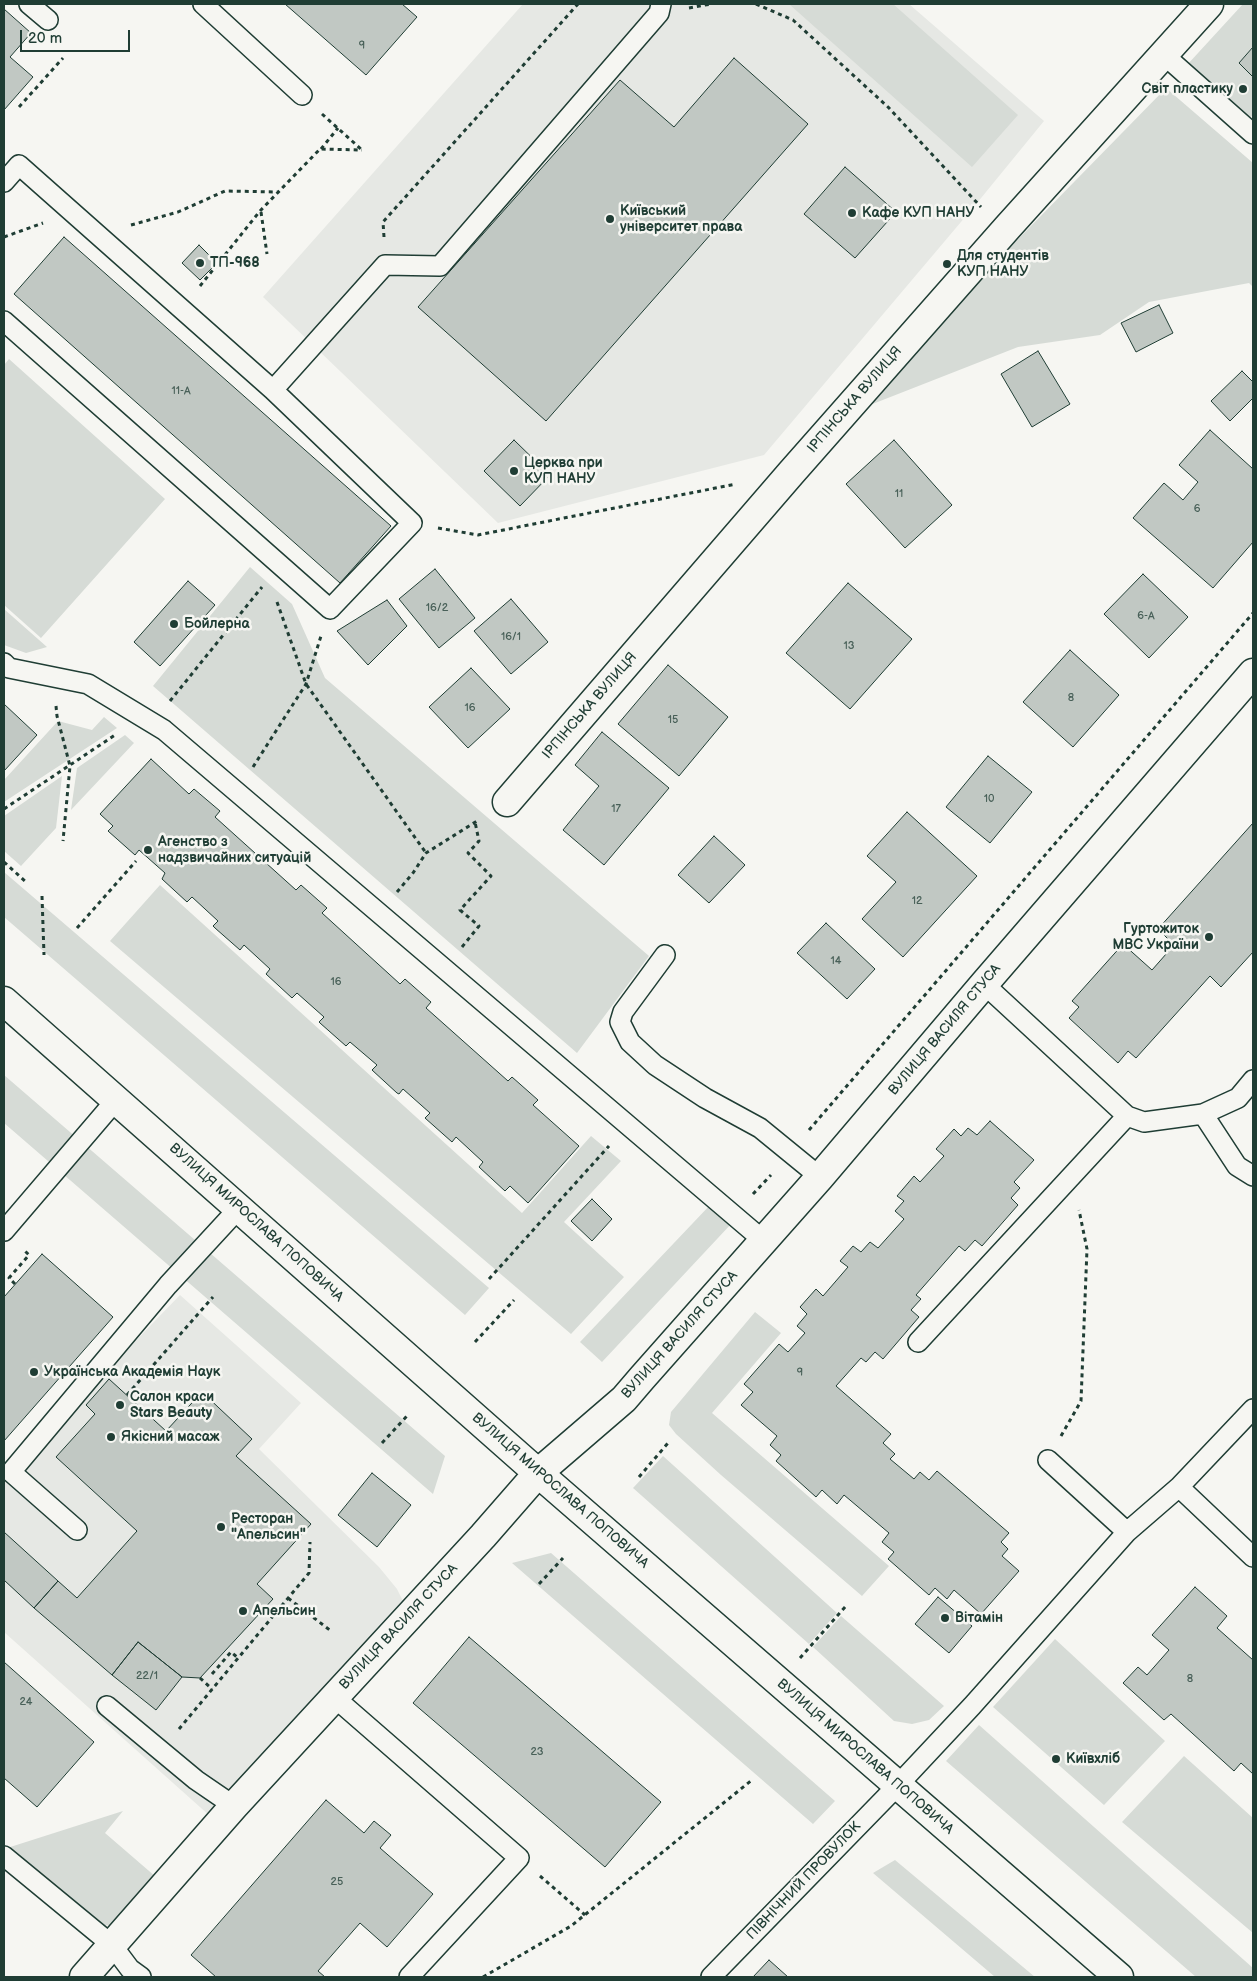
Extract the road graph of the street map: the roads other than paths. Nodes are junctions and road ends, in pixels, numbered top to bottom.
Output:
1 (29, 4) edge
2 (203, 4) edge
3 (661, 4) edge
4 (1209, 4) edge
5 (48, 20) dead end
6 (1163, 54) junction
7 (302, 95) road end
8 (1253, 134) edge
9 (4, 182) edge
10 (4, 321) edge
11 (273, 390) junction
12 (4, 663) edge
13 (1253, 673) edge
14 (507, 802) road end
15 (666, 955) dead end
16 (984, 984) junction
17 (4, 1001) edge
18 (1253, 1080) edge
19 (116, 1100) junction
20 (1203, 1114) junction
21 (1127, 1116) junction
22 (1253, 1176) edge
23 (820, 1177) junction
24 (239, 1208) junction
25 (4, 1231) edge
26 (764, 1241) junction
27 (918, 1342) dead end
28 (1253, 1409) edge
29 (1048, 1460) road end
30 (538, 1473) junction
31 (1179, 1487) junction
32 (77, 1530) dead end
33 (1127, 1532) junction
34 (1253, 1557) edge
35 (334, 1697) junction
36 (107, 1706) dead end
37 (898, 1785) junction
38 (234, 1806) junction
39 (4, 1856) edge
40 (112, 1945) junction
41 (84, 1977) edge
42 (141, 1977) edge
43 (409, 1977) edge
44 (711, 1977) edge
45 (1119, 1977) edge

1 - 5 lane
2 - 7 lane
3 - 11 lane
4 - 6 street, ІРПІНСЬКА ВУЛИЦЯ
6 - 8 lane
6 - 14 street, ІРПІНСЬКА ВУЛИЦЯ
9 - 11 lane
10 - 11 lane
12 - 26 lane
13 - 16 street, ВУЛИЦЯ ВАСИЛЯ СТУСА
15 - 23 lane
16 - 21 lane
16 - 23 street, ВУЛИЦЯ ВАСИЛЯ СТУСА
17 - 19 street, ВУЛИЦЯ МИРОСЛАВА ПОПОВИЧА
18 - 20 lane
19 - 24 street, ВУЛИЦЯ МИРОСЛАВА ПОПОВИЧА
19 - 25 lane
20 - 21 lane
20 - 22 lane
21 - 27 lane
23 - 26 street, ВУЛИЦЯ ВАСИЛЯ СТУСА
24 - 30 street, ВУЛИЦЯ МИРОСЛАВА ПОПОВИЧА
24 - 32 lane
26 - 30 street, ВУЛИЦЯ ВАСИЛЯ СТУСА
28 - 31 lane, ПІВНІЧНИЙ ПРОВУЛОК
29 - 33 lane
30 - 35 street, ВУЛИЦЯ ВАСИЛЯ СТУСА
30 - 37 street, ВУЛИЦЯ МИРОСЛАВА ПОПОВИЧА
31 - 33 lane, ПІВНІЧНИЙ ПРОВУЛОК
31 - 34 lane
33 - 37 lane, ПІВНІЧНИЙ ПРОВУЛОК
35 - 38 street, ВУЛИЦЯ ВАСИЛЯ СТУСА
35 - 43 lane
36 - 38 lane
37 - 44 lane, ПІВНІЧНИЙ ПРОВУЛОК
37 - 45 street, ВУЛИЦЯ МИРОСЛАВА ПОПОВИЧА
38 - 40 street, ВУЛИЦЯ ВАСИЛЯ СТУСА
39 - 40 lane
40 - 41 street, ВУЛИЦЯ ВАСИЛЯ СТУСА
40 - 42 lane

